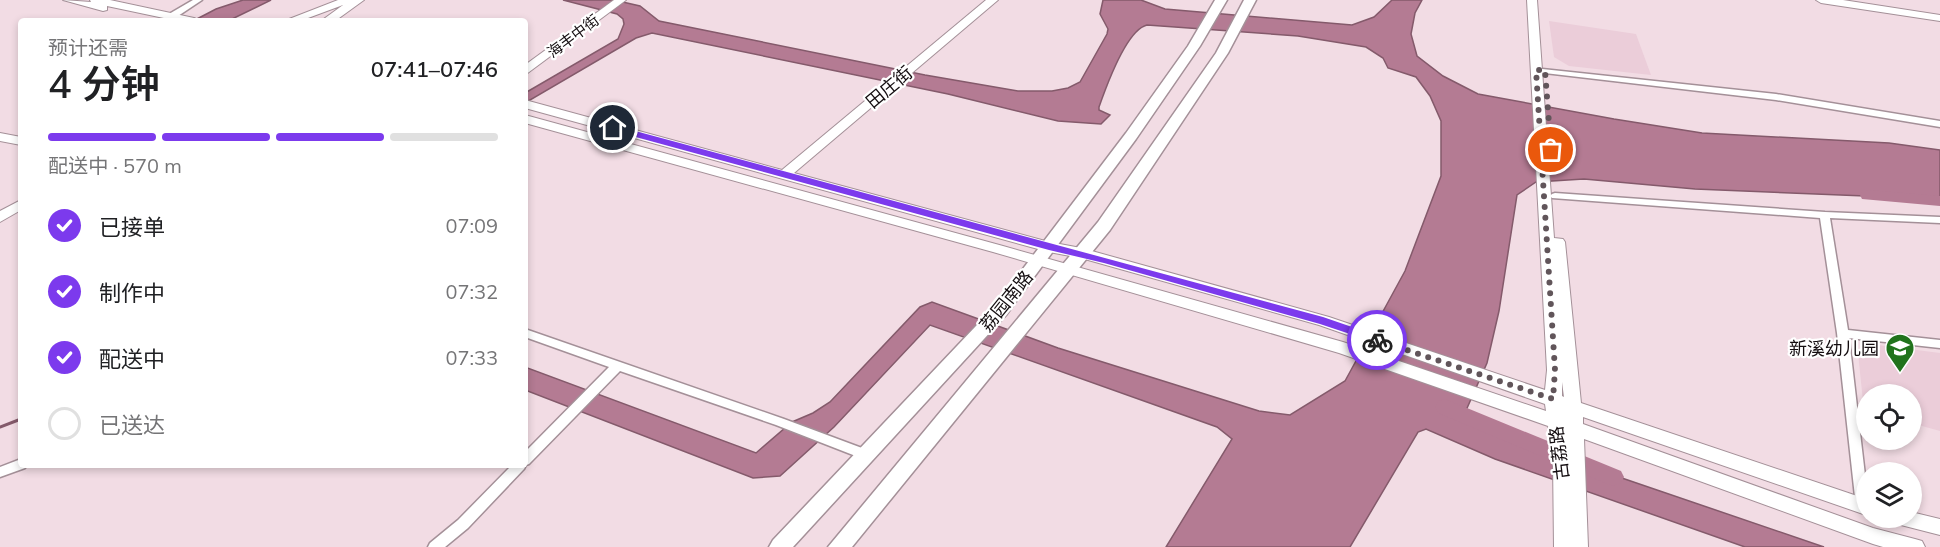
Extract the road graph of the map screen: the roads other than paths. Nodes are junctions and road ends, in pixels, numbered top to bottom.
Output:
1 (68, 0) edge
2 (95, 0) edge
3 (198, 0) edge
4 (621, 0) edge
5 (993, 0) edge
6 (1250, 0) edge
7 (1260, 0) edge
8 (1532, 0) edge
9 (1540, 0) edge
10 (1821, 0) edge
11 (1842, 0) edge
12 (352, 1) edge
13 (1218, 5) edge
14 (1243, 13) junction
15 (1940, 16) edge
16 (167, 18) edge
17 (169, 18) edge
18 (174, 18) edge
19 (299, 18) edge
20 (320, 18) edge
21 (331, 18) edge
22 (341, 18) edge
23 (528, 69) edge
24 (1541, 73) junction
25 (528, 105) edge
26 (528, 120) edge
27 (1940, 124) edge
28 (0, 137) edge
29 (18, 140) edge
30 (785, 174) junction
31 (1551, 192) junction
32 (18, 208) edge
33 (18, 209) edge
34 (1825, 215) junction
35 (0, 217) edge
36 (1940, 220) edge
37 (0, 224) edge
38 (1049, 247) junction
39 (1081, 253) junction
40 (1038, 262) junction
41 (1068, 270) junction
42 (1843, 333) junction
43 (528, 334) edge
44 (1940, 344) edge
45 (615, 369) junction
46 (1553, 399) junction
47 (1572, 406) junction
48 (1555, 421) junction
49 (1575, 428) junction
50 (866, 455) junction
51 (528, 457) edge
52 (1859, 462) edge
53 (18, 465) edge
54 (517, 468) edge
55 (0, 472) edge
56 (1856, 504) edge
57 (1922, 522) edge
58 (1940, 527) edge
59 (435, 547) edge
60 (780, 547) edge
61 (839, 547) edge
62 (1564, 547) edge
63 (1578, 547) edge
64 (1915, 547) edge

1 - 16 main road
2 - 17 main road
3 - 18 street
4 - 23 main road, 海丰中街
5 - 30 main road, 田庄街
6 - 14 main road, 荔园南路
7 - 14 main road
8 - 24 main road, 古荔路
9 - 24 main road, 古荔路
10 - 15 main road
11 - 15 main road
12 - 19 main road
12 - 20 main road
12 - 21 main road
12 - 22 main road
13 - 38 main road, 荔园南路
14 - 39 main road, 荔园南路
24 - 27 street
24 - 31 main road, 古荔路
25 - 30 main road
26 - 40 main road
28 - 29 main road
30 - 38 main road
31 - 34 street
31 - 46 main road, 古荔路
31 - 47 main road, 古荔路
32 - 35 main road
33 - 37 main road
34 - 36 street
34 - 42 street
38 - 39 main road
38 - 40 main road, 荔园南路
39 - 41 main road, 荔园南路
39 - 46 main road
40 - 41 main road
40 - 50 main road, 荔园南路
41 - 48 main road
41 - 61 main road, 荔园南路
42 - 44 street
42 - 52 street
43 - 45 street
45 - 50 street
45 - 51 street
46 - 47 main road
46 - 48 main road, 古荔路
47 - 49 main road, 古荔路
47 - 56 main road
48 - 49 main road
48 - 62 main road, 古荔路
49 - 63 main road, 古荔路
49 - 64 main road
50 - 60 main road, 荔园南路
53 - 55 street
54 - 59 street
57 - 58 main road

